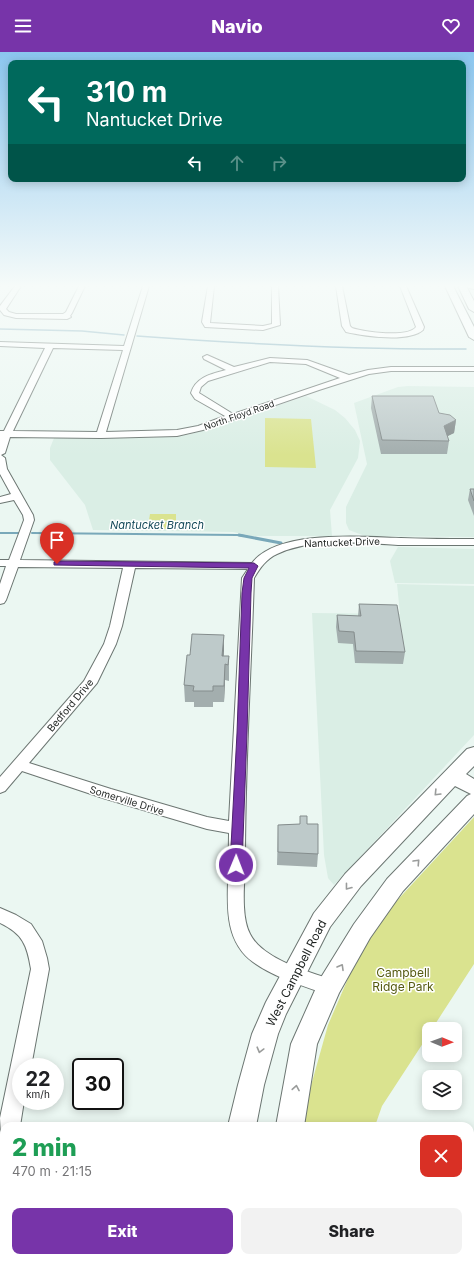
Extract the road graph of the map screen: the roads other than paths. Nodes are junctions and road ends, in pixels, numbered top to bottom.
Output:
1 (129, 342) edge
2 (0, 344) edge
3 (50, 346) junction
4 (127, 348) junction
5 (207, 357) dead end
6 (474, 369) edge
7 (234, 370) junction
8 (348, 378) junction
9 (233, 417) junction
10 (4, 434) edge
11 (101, 435) junction
12 (0, 453) edge
13 (0, 458) edge
14 (17, 496) junction
15 (0, 500) edge
16 (474, 542) edge
17 (0, 563) edge
18 (14, 563) junction
19 (130, 564) junction
20 (254, 566) junction
21 (0, 600) edge
22 (474, 754) edge
23 (19, 765) junction
24 (453, 776) junction
25 (0, 787) edge
26 (474, 788) edge
27 (474, 801) edge
28 (237, 828) junction
29 (0, 915) edge
30 (294, 973) junction
31 (329, 987) junction
32 (10, 1122) edge
33 (243, 1122) edge
34 (291, 1122) edge

1 - 4 street
2 - 3 street
3 - 4 street
3 - 10 street
4 - 11 street
5 - 7 street
6 - 8 street, North Floyd Road
7 - 8 street
7 - 9 street
8 - 9 street, North Floyd Road
9 - 11 street, North Floyd Road
10 - 11 street, North Floyd Road
10 - 12 street
13 - 14 street
14 - 15 street
14 - 18 street
16 - 20 street, Nantucket Drive
17 - 18 street
18 - 19 street
18 - 21 street
19 - 20 street
19 - 23 street, Bedford Drive
20 - 28 street
22 - 24 main road, West Campbell Road
23 - 25 street, Bedford Drive
23 - 28 street, Somerville Drive
24 - 26 main road
24 -> 30 main road, West Campbell Road
31 -> 27 main road
28 - 30 street
29 - 32 street
30 - 31 street
30 -> 33 main road, West Campbell Road
34 -> 31 main road

